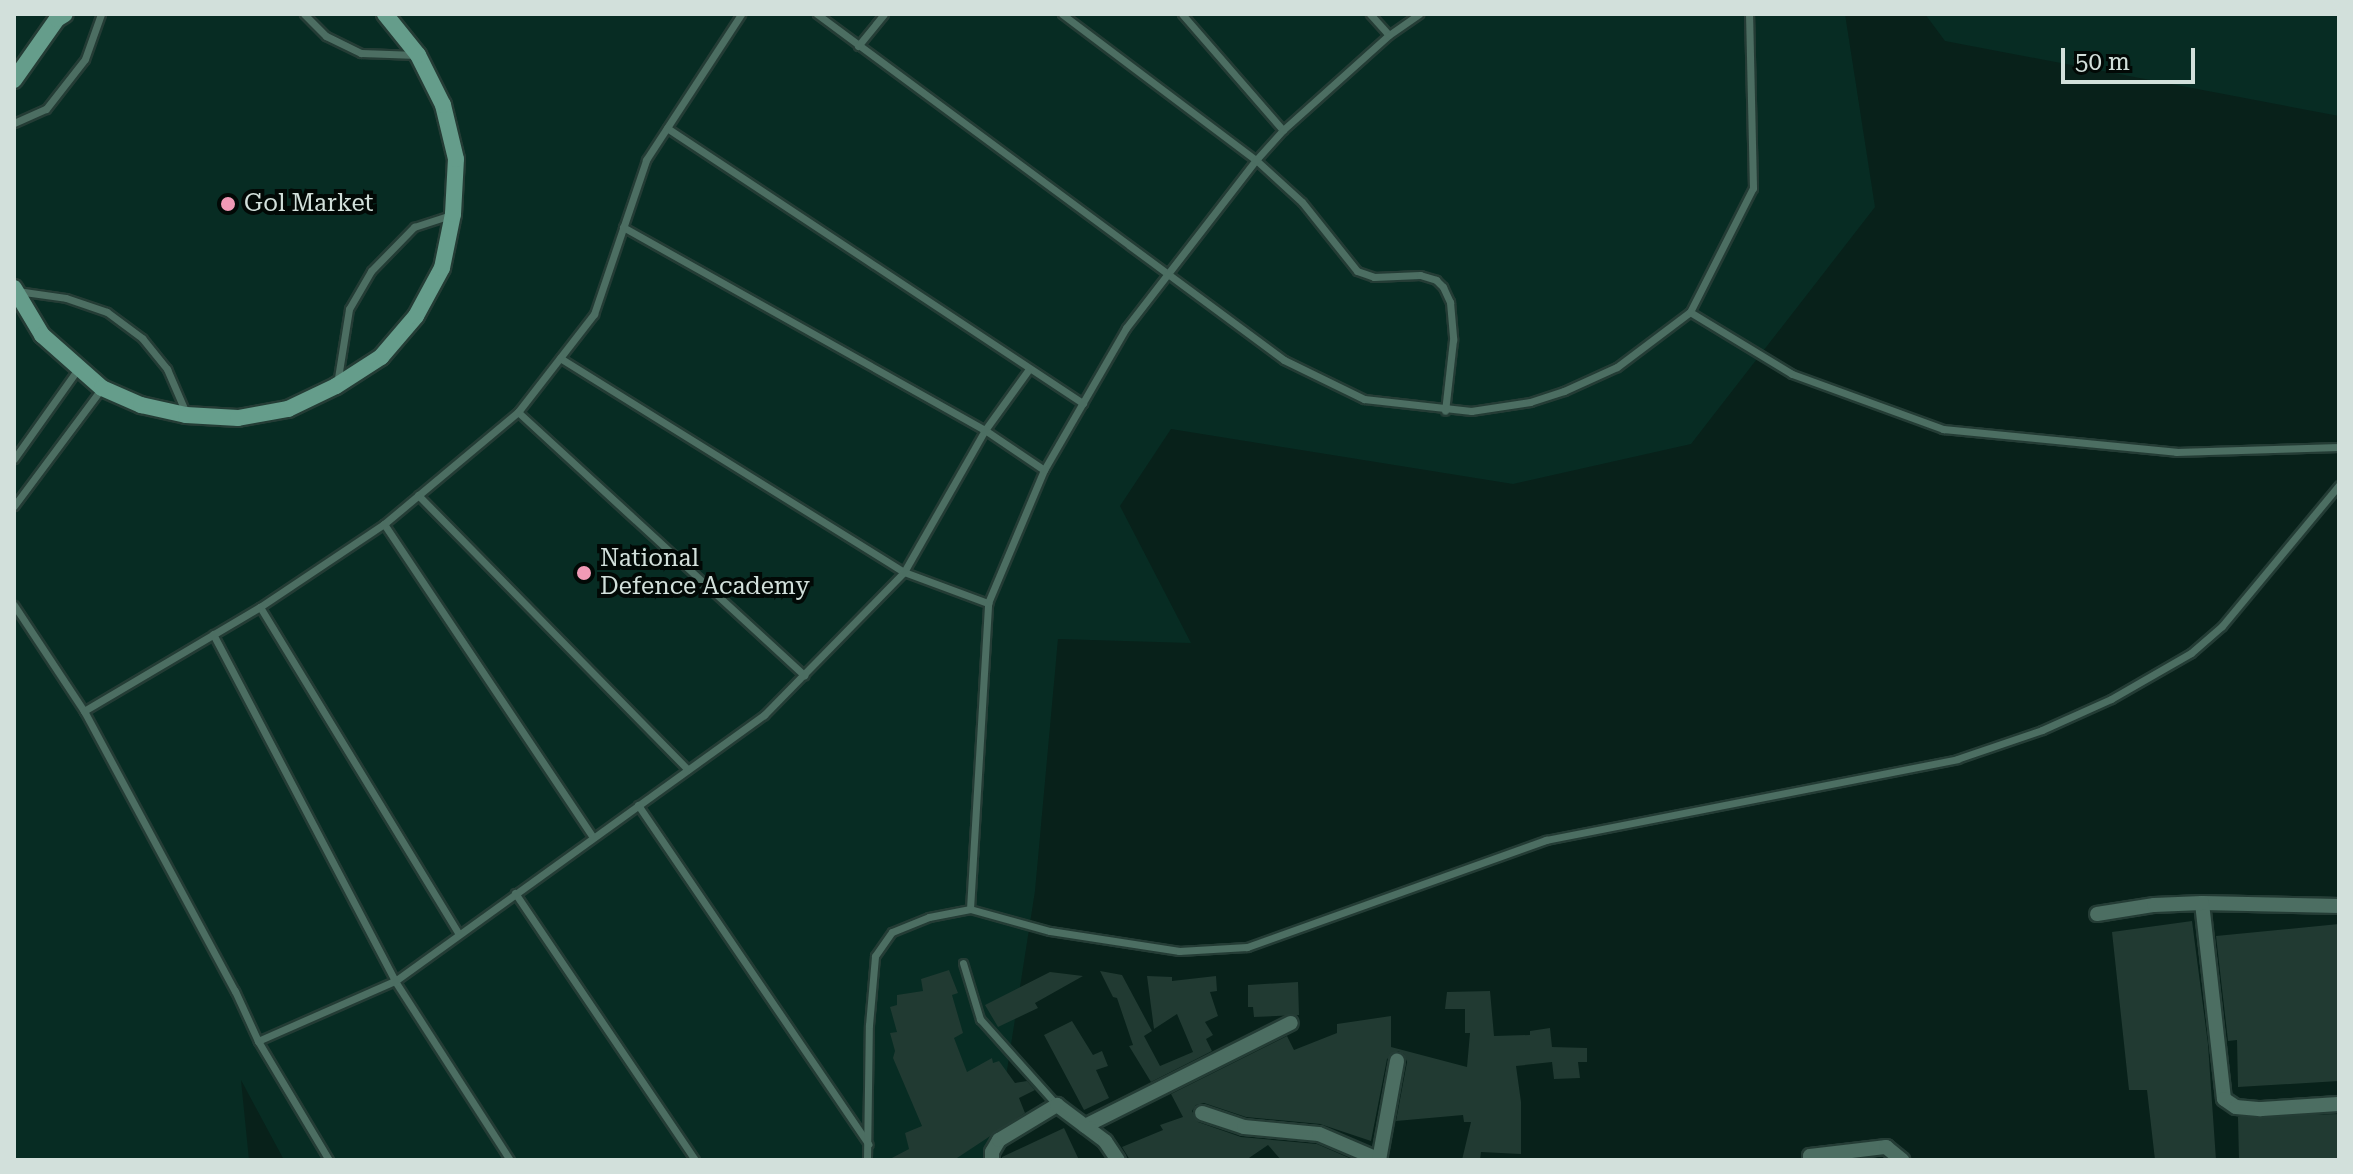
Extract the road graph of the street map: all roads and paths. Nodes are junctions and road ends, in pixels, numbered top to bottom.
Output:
1 (65, 14) edge
2 (101, 14) edge
3 (304, 14) edge
4 (385, 14) edge
5 (741, 14) edge
6 (817, 14) edge
7 (884, 14) edge
8 (1062, 14) edge
9 (1182, 14) edge
10 (1370, 14) edge
11 (1749, 14) edge
12 (1416, 15) edge
13 (1389, 35) junction
14 (858, 46) junction
15 (418, 55) junction
16 (14, 80) edge
17 (14, 123) edge
18 (667, 128) junction
19 (1283, 130) junction
20 (1256, 160) junction
21 (453, 214) junction
22 (623, 227) junction
23 (1166, 275) junction
24 (15, 290) edge
25 (1690, 312) junction
26 (560, 358) junction
27 (78, 369) junction
28 (1029, 369) junction
29 (336, 386) junction
30 (102, 388) junction
31 (1083, 403) junction
32 (1445, 411) junction
33 (518, 412) junction
34 (186, 415) junction
35 (985, 430) junction
36 (2339, 447) edge
37 (14, 459) edge
38 (1044, 470) junction
39 (2339, 485) edge
40 (418, 495) junction
41 (14, 506) edge
42 (384, 524) junction
43 (904, 572) junction
44 (988, 603) junction
45 (14, 605) edge
46 (260, 607) junction
47 (213, 634) junction
48 (804, 675) junction
49 (84, 711) junction
50 (688, 770) junction
51 (638, 805) junction
52 (593, 837) junction
53 (515, 893) junction
54 (2202, 903) junction
55 (2339, 906) edge
56 (970, 909) junction
57 (2097, 914) dead end
58 (459, 934) junction
59 (963, 963) dead end
60 (395, 981) junction
61 (1291, 1023) dead end
62 (258, 1041) junction
63 (1397, 1061) dead end
64 (2339, 1104) edge
65 (1057, 1105) junction
66 (1202, 1113) dead end
67 (1085, 1126) junction
68 (868, 1144) junction
69 (329, 1160) edge
70 (510, 1160) edge
71 (695, 1160) edge
72 (867, 1160) edge
73 (992, 1160) edge
74 (1118, 1160) edge
75 (1379, 1160) edge
76 (1810, 1160) edge
77 (1902, 1160) edge

1 - 16 street
2 - 17 lane
3 - 15 lane
4 - 15 street
5 - 18 lane
6 - 14 lane
7 - 14 lane
8 - 20 lane
9 - 19 lane
10 - 13 lane
11 - 25 lane
12 - 13 lane
13 - 19 lane
14 - 23 lane
15 - 21 street
18 - 22 lane
18 - 28 lane
19 - 20 lane
20 - 23 lane
20 - 32 lane
21 - 29 street
21 - 29 lane
22 - 26 lane
22 - 35 lane
23 - 31 lane
23 - 32 lane
24 - 27 street
24 - 34 lane
25 - 32 lane
25 - 36 lane
26 - 33 lane
26 - 43 lane
27 - 30 street
27 - 37 lane
28 - 31 lane
28 - 35 lane
29 - 34 street
30 - 34 street
30 - 41 lane
31 - 38 lane
33 - 40 lane
33 - 48 lane
35 - 38 lane
35 - 43 lane
38 - 44 lane
39 - 56 lane
40 - 42 lane
40 - 50 lane
42 - 46 lane
42 - 52 lane
43 - 44 lane
43 - 48 lane
44 - 56 lane
45 - 49 lane
46 - 47 lane
46 - 58 lane
47 - 49 lane
47 - 60 lane
48 - 50 lane
49 - 62 lane
50 - 51 lane
51 - 52 lane
51 - 68 lane
52 - 53 lane
53 - 58 lane
53 - 71 lane
54 - 55 street
54 - 57 street
54 - 64 street
56 - 68 lane
58 - 60 lane
59 - 65 lane
60 - 62 lane
60 - 70 lane
61 - 67 street
62 - 69 lane
63 - 75 street
65 - 67 street
65 - 73 street
66 - 75 street
67 - 74 street
68 - 72 lane
76 - 77 street

